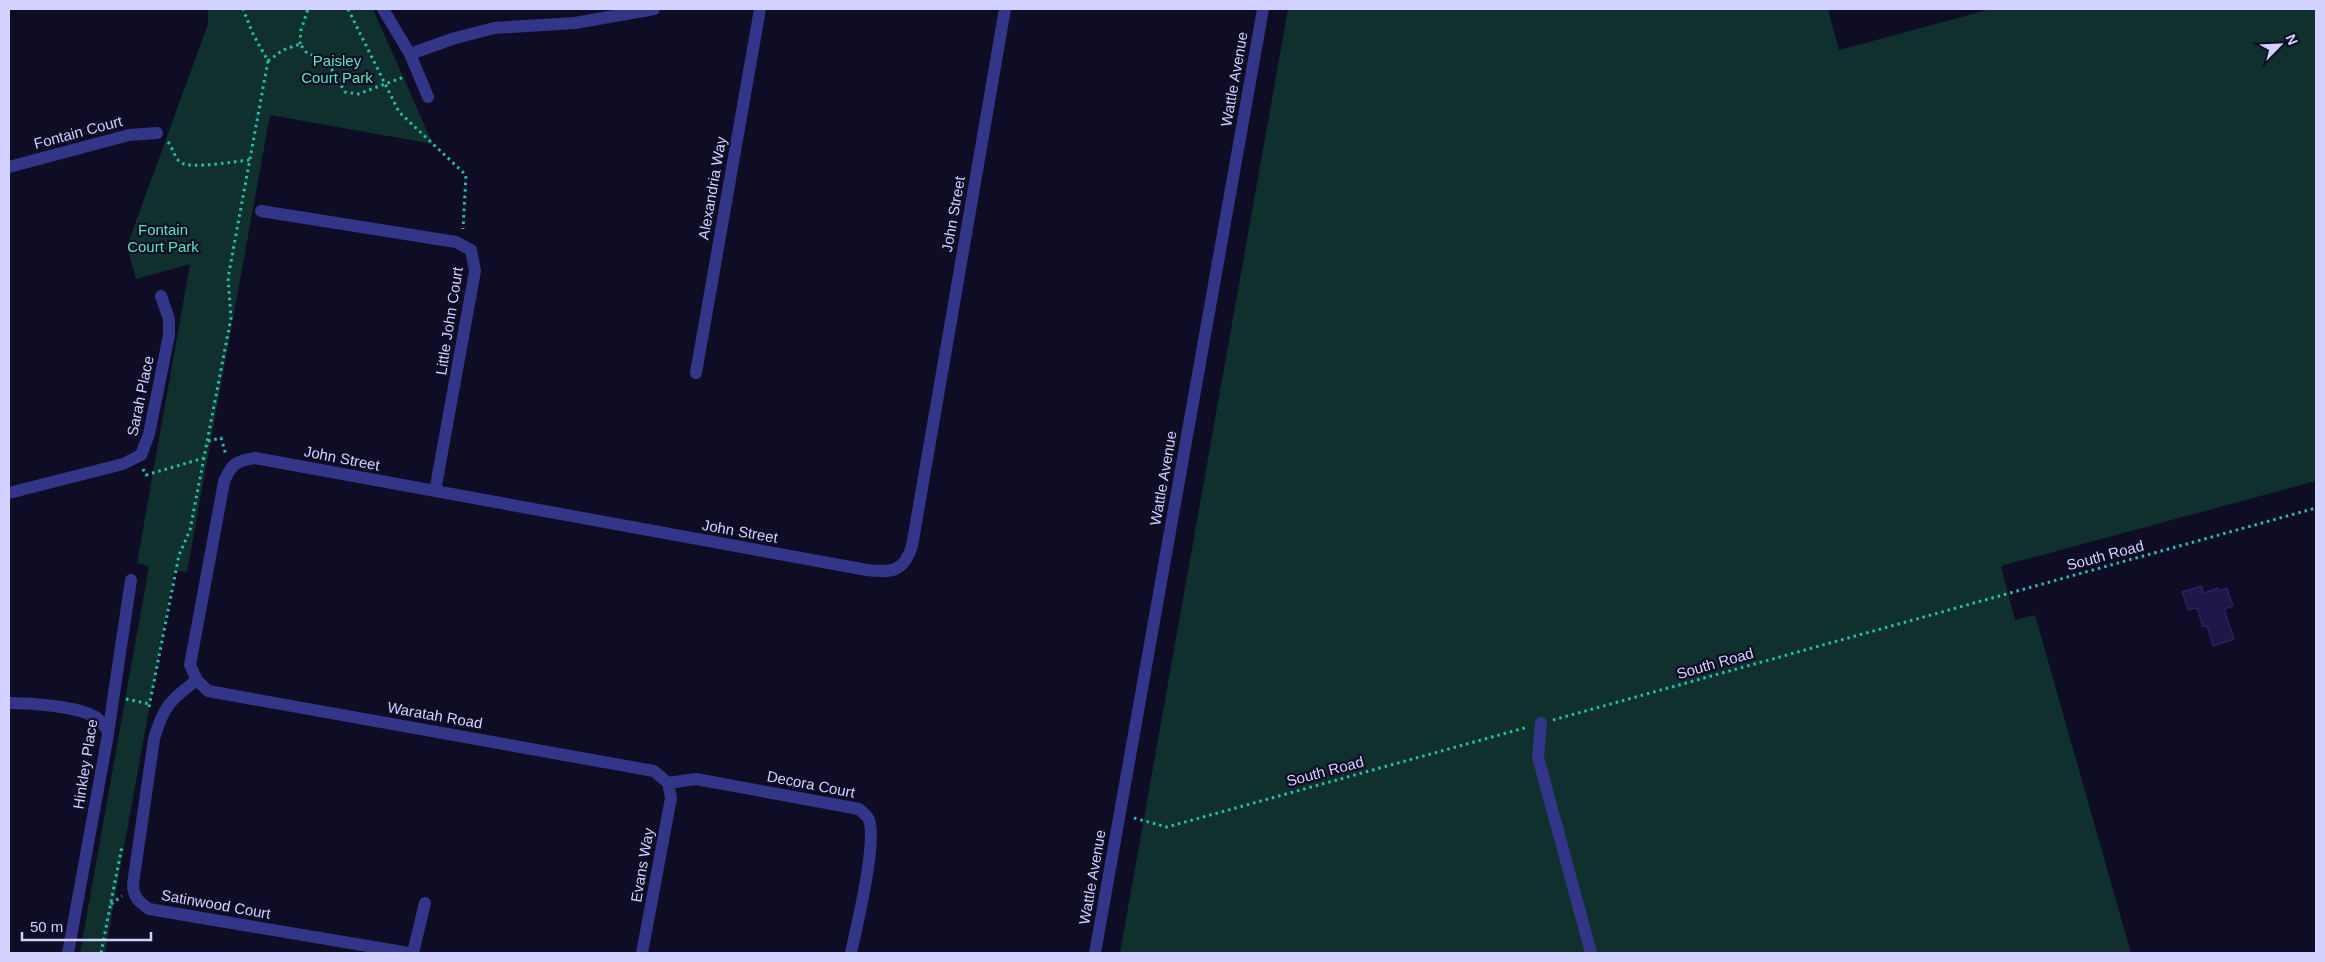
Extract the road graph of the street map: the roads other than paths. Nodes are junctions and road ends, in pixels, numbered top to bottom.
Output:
1 (383, 9) edge
2 (654, 9) edge
3 (760, 9) edge
4 (1005, 9) edge
5 (1264, 9) edge
6 (410, 54) junction
7 (428, 98) dead end
8 (157, 133) road end
9 (9, 167) edge
10 (261, 212) dead end
11 (160, 296) dead end
12 (696, 373) dead end
13 (435, 491) junction
14 (9, 493) edge
15 (131, 580) dead end
16 (197, 680) junction
17 (9, 703) edge
18 (1541, 723) road end
19 (107, 730) junction
20 (668, 783) junction
21 (425, 903) dead end
22 (68, 953) edge
23 (411, 953) edge
24 (642, 953) edge
25 (851, 953) edge
26 (1095, 953) edge
27 (1591, 953) edge

1 - 6 street
2 - 6 street
3 - 12 street, Alexandria Way
4 - 13 street, John Street
5 - 26 street, Wattle Avenue
6 - 7 street
8 - 9 street, Fontain Court
10 - 13 street, Little John Court
11 - 14 street, Sarah Place
13 - 16 street, John Street
15 - 19 street, Hinkley Place
16 - 20 street, Waratah Road
16 - 23 street, Satinwood Court
17 - 19 street
18 - 27 street
19 - 22 street, Hinkley Place
20 - 24 street, Evans Way
20 - 25 street, Decora Court
21 - 23 street, Satinwood Court

